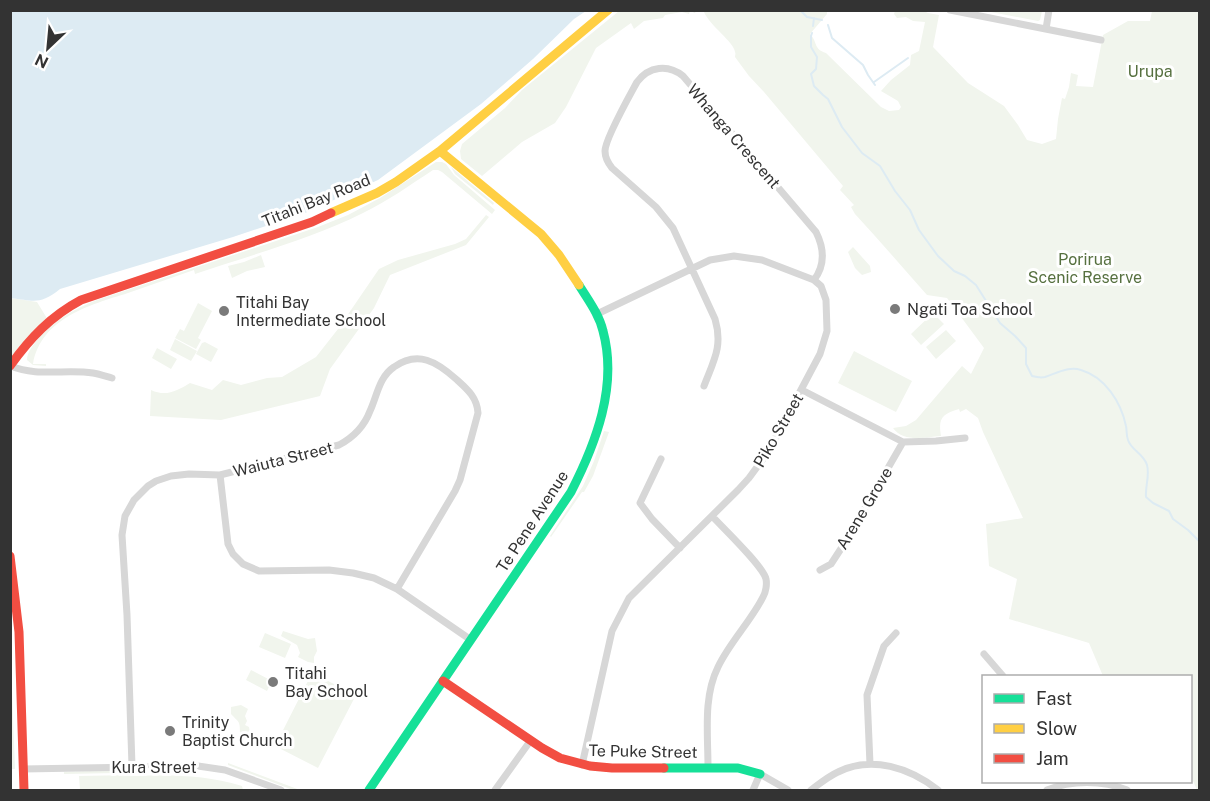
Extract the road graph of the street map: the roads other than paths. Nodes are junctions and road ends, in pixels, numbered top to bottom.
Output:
1 (608, 10) edge
2 (950, 10) edge
3 (1049, 10) edge
4 (1046, 29) junction
5 (1101, 40) dead end
6 (441, 151) junction
7 (692, 269) junction
8 (814, 280) junction
9 (597, 314) junction
10 (11, 366) edge
11 (112, 378) dead end
12 (704, 386) dead end
13 (802, 390) junction
14 (966, 438) dead end
15 (903, 442) junction
16 (661, 459) dead end
17 (220, 475) junction
18 (712, 516) junction
19 (680, 548) junction
20 (10, 556) edge
21 (820, 570) dead end
22 (397, 589) junction
23 (896, 633) dead end
24 (471, 640) junction
25 (984, 654) dead end
26 (1002, 675) edge
27 (443, 681) junction
28 (531, 740) junction
29 (870, 764) junction
30 (582, 765) junction
31 (132, 766) junction
32 (708, 767) junction
33 (24, 769) junction
34 (760, 774) junction
35 (1051, 787) edge
36 (24, 790) edge
37 (281, 790) edge
38 (369, 790) edge
39 (495, 790) edge
40 (753, 790) edge
41 (788, 790) edge
42 (811, 790) edge
43 (938, 790) edge
44 (1126, 790) edge

1 - 6 street, Titahi Bay Road
2 - 4 street
3 - 4 street
4 - 5 street
6 - 9 street, Te Pene Avenue
6 - 10 street, Titahi Bay Road
7 - 8 street
7 - 8 street, Whanga Crescent
7 - 9 street
7 - 12 street
8 - 13 street, Piko Street
9 - 24 street, Te Pene Avenue
10 - 11 street
13 - 15 street
13 - 18 street, Piko Street
14 - 15 street
15 - 21 street, Arene Grove
16 - 19 street
17 - 22 street
17 - 22 street, Waiuta Street
17 - 31 street, Waiuta Street
18 - 19 street, Piko Street
18 - 32 street
19 - 30 street, Piko Street
20 - 33 street
22 - 24 street
23 - 29 street
24 - 27 street, Te Pene Avenue
25 - 26 street
27 - 28 street, Te Puke Street
27 - 38 street, Te Pene Avenue
28 - 30 street, Te Puke Street
28 - 39 street
29 - 42 street
29 - 43 street
30 - 32 street, Te Puke Street
31 - 33 street, Kura Street
31 - 37 street, Kura Street
32 - 34 street, Te Puke Street
33 - 36 street
34 - 40 street
34 - 41 street, Te Puke Street
35 - 44 street

